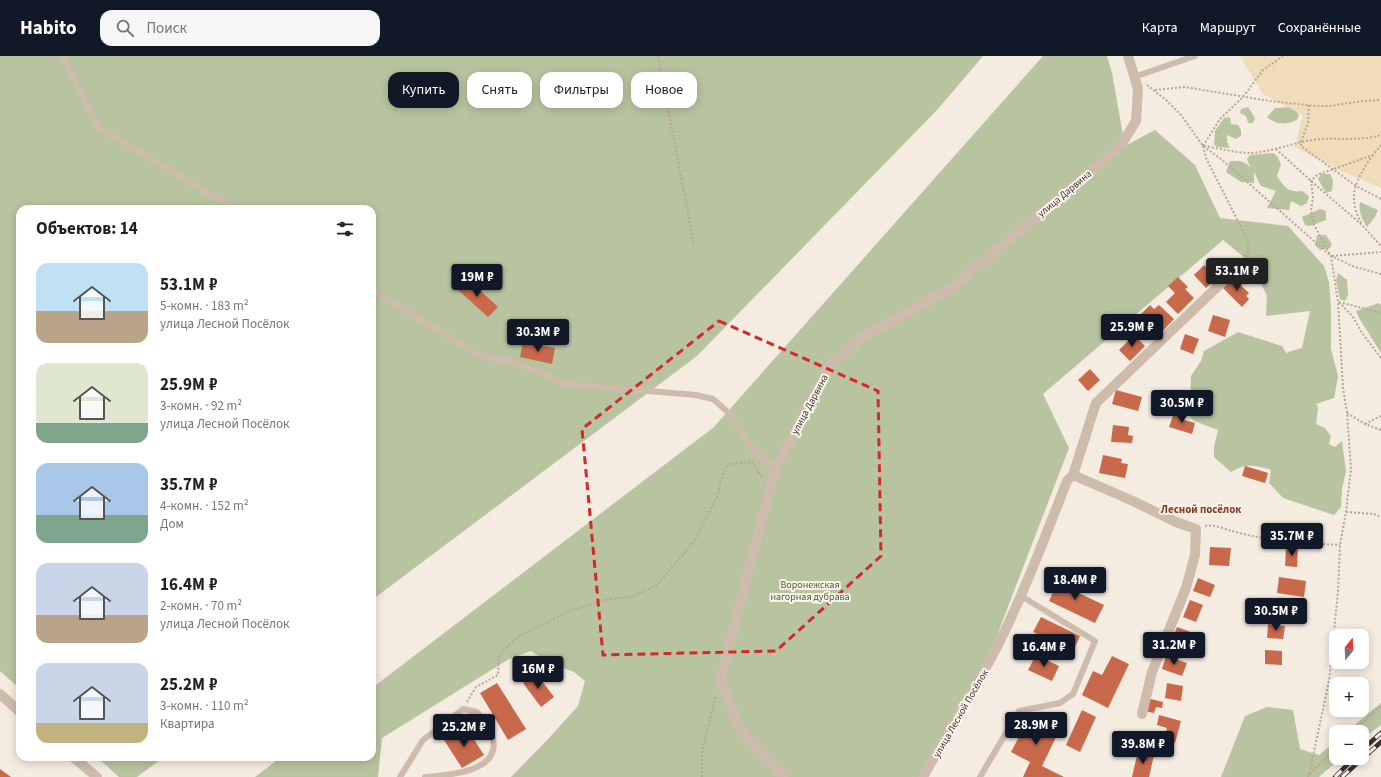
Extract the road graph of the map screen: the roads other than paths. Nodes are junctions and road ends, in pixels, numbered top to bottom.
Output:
1 (63, 56) edge
2 (1128, 56) edge
3 (1196, 56) edge
4 (1134, 77) junction
5 (229, 205) edge
6 (1236, 269) road end
7 (376, 292) edge
8 (775, 470) junction
9 (1073, 475) junction
10 (1021, 596) junction
11 (0, 694) edge
12 (16, 708) edge
13 (1142, 714) dead end
14 (78, 761) edge
15 (97, 777) edge
16 (400, 777) edge
17 (425, 777) edge
18 (784, 777) edge
19 (924, 777) edge
20 (980, 777) edge

1 - 5 lane
2 - 4 street, улица Дарвина
3 - 4 lane
4 - 8 street, улица Дарвина
6 - 9 street, улица Лесной Посёлок
7 - 8 lane
8 - 18 street, улица Дарвина
9 - 10 street, улица Лесной Посёлок
9 - 13 street
10 - 19 street, улица Лесной Посёлок
10 - 20 lane
11 - 12 street
14 - 15 street
16 - 17 lane

